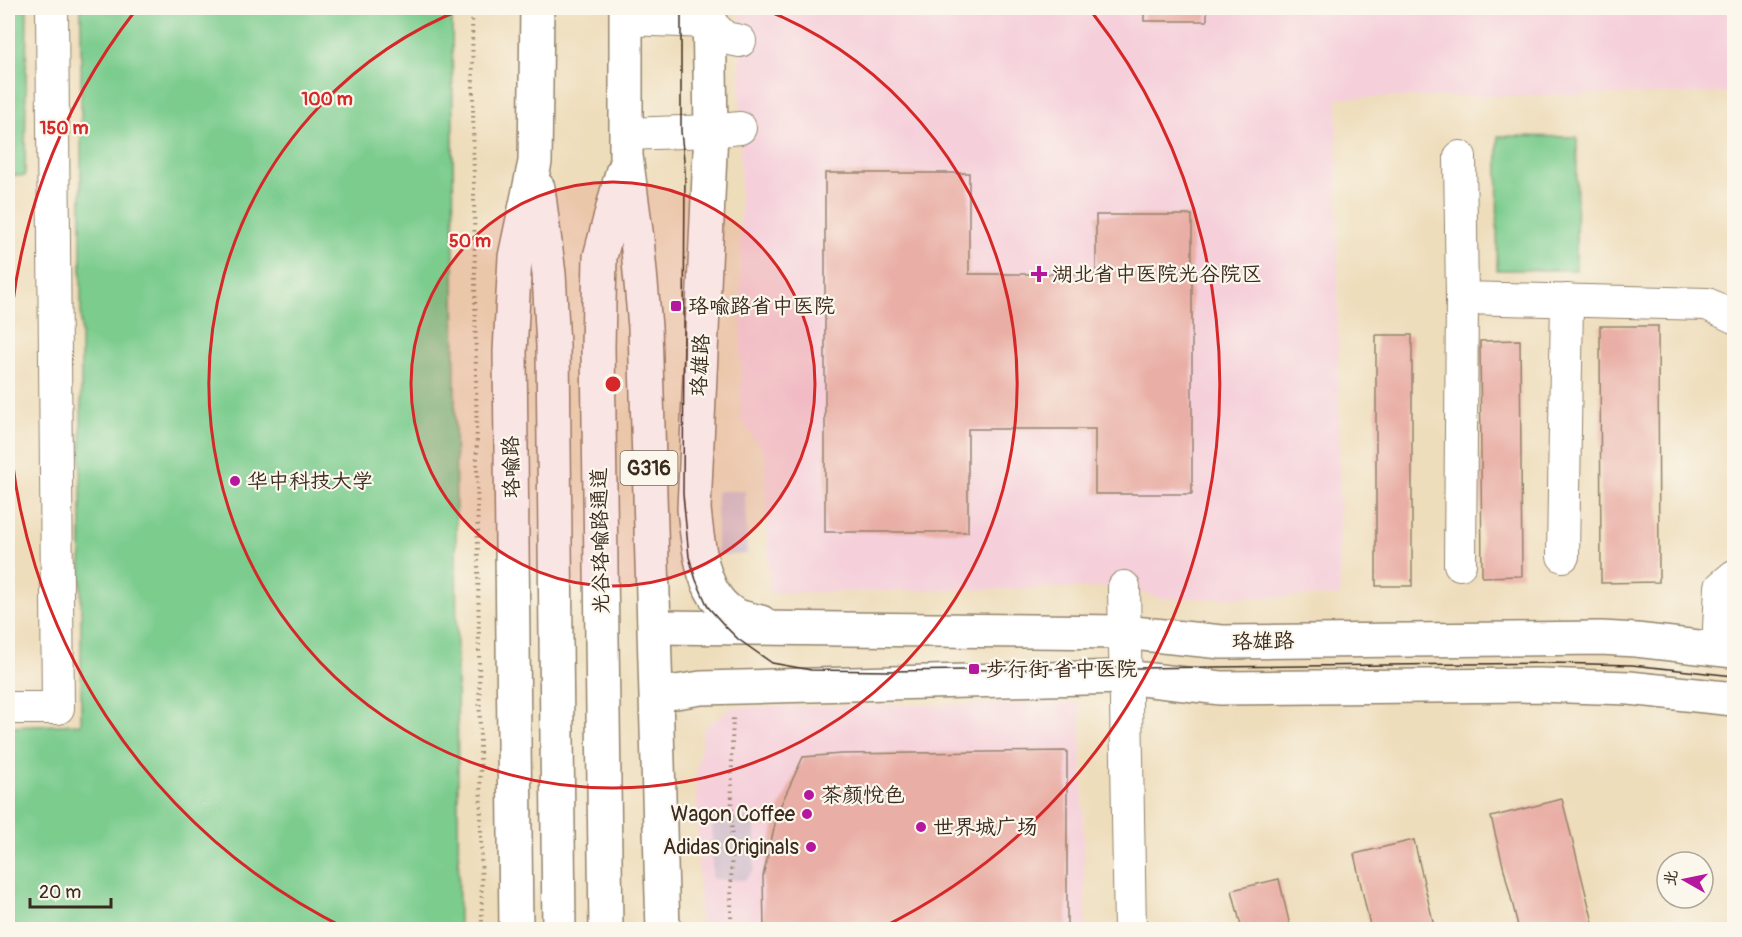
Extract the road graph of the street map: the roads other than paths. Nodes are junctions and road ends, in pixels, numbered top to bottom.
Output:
1 (52, 8) edge
2 (537, 8) edge
3 (626, 13) edge
4 (709, 15) edge
5 (740, 41) dead end
6 (726, 130) junction
7 (626, 145) junction
8 (1460, 157) dead end
9 (535, 162) junction
10 (1462, 298) junction
11 (1567, 300) junction
12 (1734, 317) edge
13 (1563, 556) dead end
14 (1460, 564) dead end
15 (1734, 576) edge
16 (1124, 587) dead end
17 (655, 627) junction
18 (792, 628) junction
19 (1124, 632) junction
20 (1726, 650) edge
21 (1124, 678) junction
22 (657, 694) junction
23 (1734, 699) edge
24 (8, 708) edge
25 (516, 930) edge
26 (559, 930) edge
27 (606, 930) edge
28 (663, 930) edge
29 (1130, 930) edge

1 - 24 street
2 - 9 main road, 珞喻路
3 - 4 street
3 - 7 main road, G316
4 - 5 street
4 - 6 main road, 珞雄路
6 - 7 street
6 - 18 main road, 珞雄路
7 - 17 main road, G316
7 - 27 main road, 光谷珞喻路通道
8 - 10 street
9 - 25 main road, 珞喻路
9 - 26 main road
10 - 11 street
10 - 14 street
11 - 12 street
11 - 13 street
15 - 20 street
16 - 19 street
17 - 18 main road, 珞雄路
17 - 22 main road, G316
18 - 19 main road, 珞雄路
19 - 20 main road, 珞雄路
19 - 21 street
21 - 22 main road
21 - 23 main road
21 - 29 street
22 - 28 main road, G316

